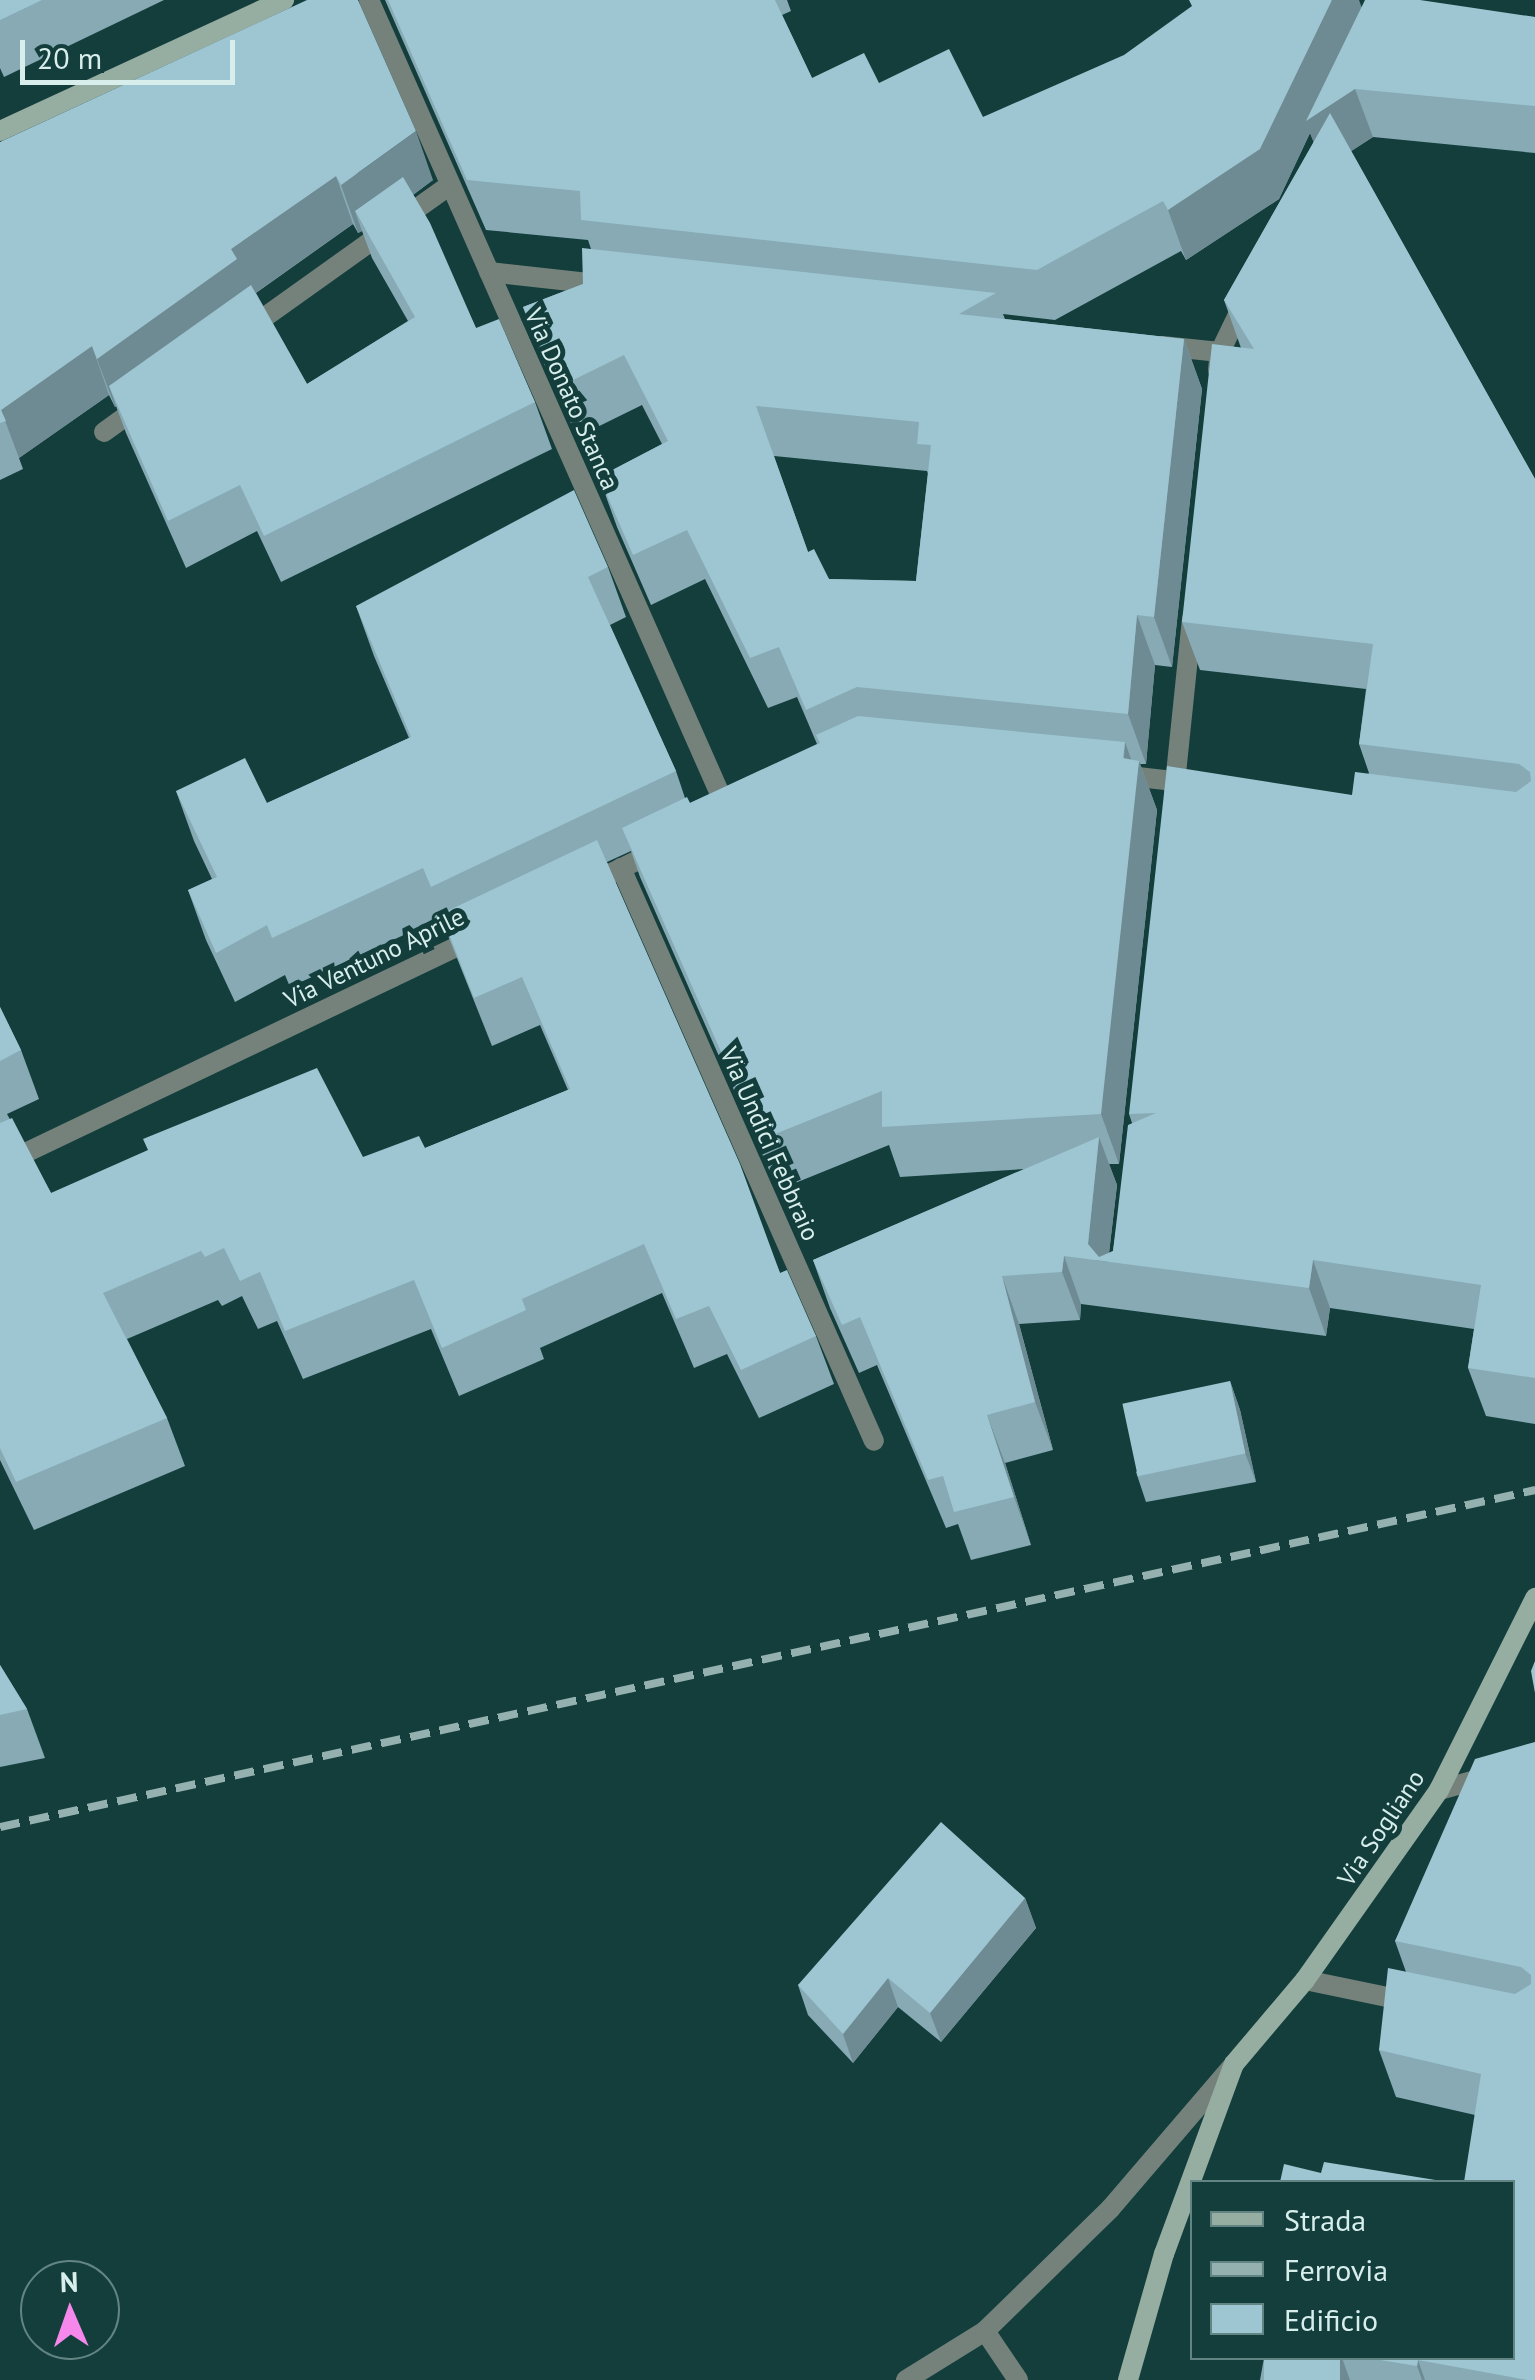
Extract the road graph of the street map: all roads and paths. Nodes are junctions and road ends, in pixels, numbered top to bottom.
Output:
1 (284, 0) edge
2 (369, 0) edge
3 (0, 131) edge
4 (450, 185) junction
5 (489, 272) junction
6 (1254, 282) edge
7 (627, 288) edge
8 (230, 342) edge
9 (1141, 344) edge
10 (1220, 352) junction
11 (167, 387) edge
12 (1216, 391) edge
13 (104, 432) dead end
14 (1194, 606) edge
15 (1100, 773) edge
16 (1175, 781) junction
17 (1213, 786) edge
18 (731, 817) edge
19 (1171, 820) edge
20 (683, 840) edge
21 (621, 868) junction
22 (568, 894) edge
23 (496, 928) edge
24 (0, 1165) edge
25 (874, 1440) dead end
26 (1535, 1598) edge
27 (1535, 1764) edge
28 (1439, 1790) junction
29 (1305, 1980) junction
30 (1439, 2008) edge
31 (1234, 2064) junction
32 (1191, 2180) edge
33 (1190, 2183) edge
34 (984, 2331) junction
35 (906, 2380) edge
36 (1018, 2380) edge
37 (1128, 2380) edge

1 - 3 street
2 - 4 street, Via Donato Stanca
4 - 5 street, Via Donato Stanca
4 - 8 street
5 - 7 street
5 - 18 street, Via Donato Stanca
6 - 10 street
9 - 10 street
10 - 12 street
11 - 13 street
14 - 16 street
15 - 16 street
16 - 17 street
16 - 19 street
20 - 21 street
21 - 22 street
21 - 25 street, Via Undici Febbraio
23 - 24 street, Via Ventuno Aprile
26 - 28 street, Via Sogliano
27 - 28 street
28 - 29 street, Via Sogliano
29 - 30 street
29 - 31 street, Via Sogliano
31 - 32 street, Via Sogliano
31 - 34 street, Via Sogliano
33 - 37 street, Via Sogliano
34 - 35 street, Via Sogliano
34 - 36 street

